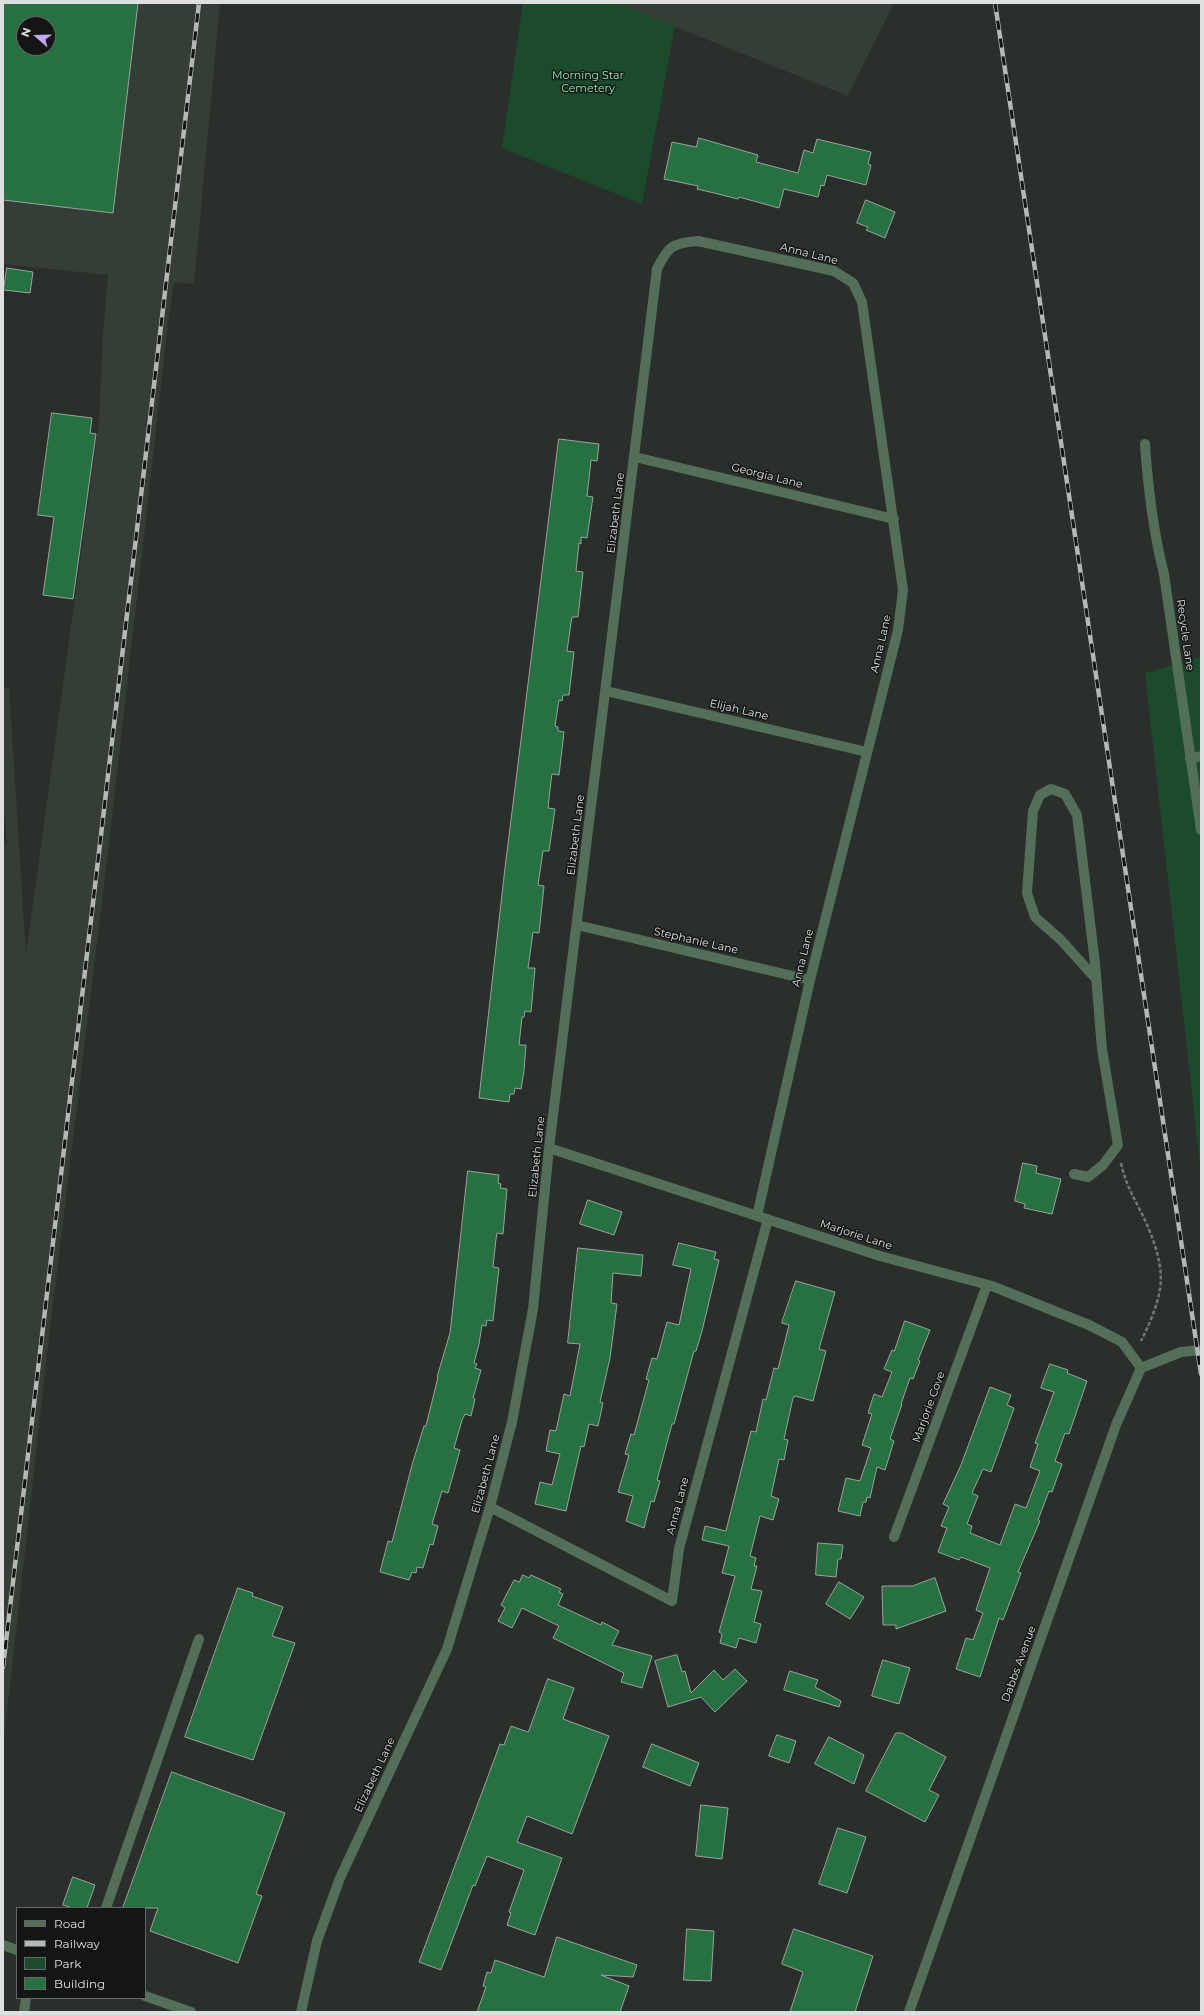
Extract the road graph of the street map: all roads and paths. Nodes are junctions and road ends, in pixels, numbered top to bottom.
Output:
1 (657, 269) joint
2 (1145, 444) dead end
3 (635, 457) junction
4 (894, 519) junction
5 (606, 691) junction
6 (867, 752) junction
7 (1201, 756) edge
8 (1190, 759) junction
9 (1201, 830) edge
10 (577, 924) junction
11 (1096, 979) junction
12 (810, 980) junction
13 (1118, 1145) junction
14 (549, 1148) junction
15 (1074, 1174) dead end
16 (756, 1216) junction
17 (768, 1219) junction
18 (987, 1285) junction
19 (1141, 1341) dead end
20 (1201, 1350) edge
21 (1141, 1368) junction
22 (490, 1506) junction
23 (894, 1537) dead end
24 (199, 1639) dead end
25 (106, 1907) edge
26 (3, 1945) edge
27 (16, 1950) edge
28 (146, 1996) edge
29 (26, 1999) edge
30 (24, 2012) edge
31 (191, 2012) edge
32 (301, 2012) edge
33 (909, 2012) edge

1 - 3 street, Elizabeth Lane
1 - 4 street, Anna Lane
2 - 8 street, Recycle Lane
3 - 4 street, Georgia Lane
3 - 5 street, Elizabeth Lane
4 - 6 street, Anna Lane
5 - 6 street, Elijah Lane
5 - 10 street, Elizabeth Lane
6 - 12 street, Anna Lane
7 - 8 street
8 - 9 street, Recycle Lane
10 - 12 street, Stephanie Lane
10 - 14 street, Elizabeth Lane
11 - 11 street
11 - 13 street
12 - 16 street, Anna Lane
13 - 15 street
13 - 19 path
14 - 16 street, Marjorie Lane
14 - 22 street, Elizabeth Lane
16 - 17 street, Marjorie Lane
17 - 18 street, Marjorie Lane
17 - 22 street, Anna Lane
18 - 21 street, Marjorie Lane
18 - 23 street, Marjorie Cove
20 - 21 street
21 - 33 street, Dabbs Avenue
22 - 32 street, Elizabeth Lane
24 - 25 street
26 - 27 street
28 - 31 street
29 - 30 street

